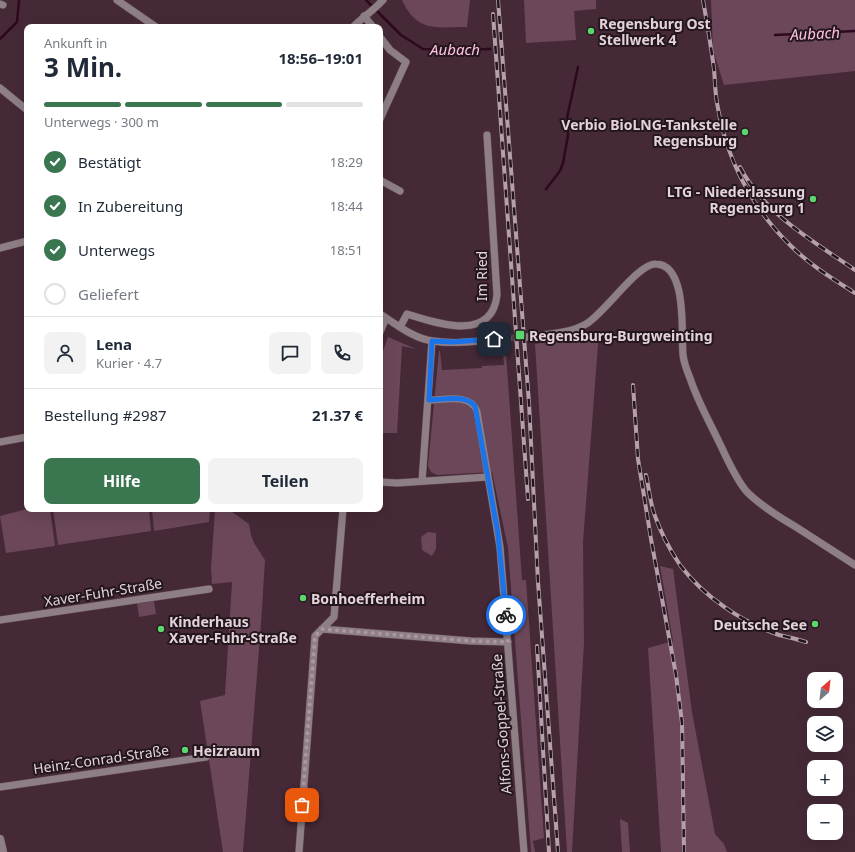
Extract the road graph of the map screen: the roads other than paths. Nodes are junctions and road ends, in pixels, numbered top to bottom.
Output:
1 (117, 0) edge
2 (381, 2) edge
3 (364, 16) junction
4 (152, 24) edge
5 (356, 24) edge
6 (371, 24) edge
7 (383, 41) edge
8 (0, 88) edge
9 (24, 108) edge
10 (383, 112) edge
11 (487, 135) dead end
12 (383, 182) edge
13 (400, 191) dead end
14 (24, 242) edge
15 (0, 248) edge
16 (383, 316) edge
17 (400, 327) junction
18 (527, 337) tunnel mouth
19 (508, 338) tunnel mouth
20 (432, 341) junction
21 (429, 400) junction
22 (24, 438) edge
23 (0, 442) edge
24 (487, 477) junction
25 (422, 481) junction
26 (383, 482) edge
27 (343, 512) edge
28 (855, 564) edge
29 (209, 589) dead end
30 (0, 620) edge
31 (322, 629) junction
32 (508, 642) junction
33 (206, 757) dead end
34 (0, 787) edge
35 (0, 840) edge
36 (3, 852) edge
37 (298, 852) edge
38 (524, 852) edge

1 - 4 street
2 - 3 street
3 - 5 street
3 - 6 street
7 - 10 street
8 - 9 street
11 - 17 street, Im Ried
12 - 13 street
14 - 15 street
16 - 17 street
17 - 20 street
18 - 28 street
19 - 20 street
20 - 21 street
21 - 24 street, Alfons-Goppel-Straße
21 - 25 street
22 - 23 street
24 - 25 street
24 - 32 street, Alfons-Goppel-Straße
25 - 26 street
27 - 31 street
29 - 30 street, Xaver-Fuhr-Straße
31 - 32 street
31 - 37 street
32 - 38 street, Alfons-Goppel-Straße
33 - 34 street, Heinz-Conrad-Straße
35 - 36 street

